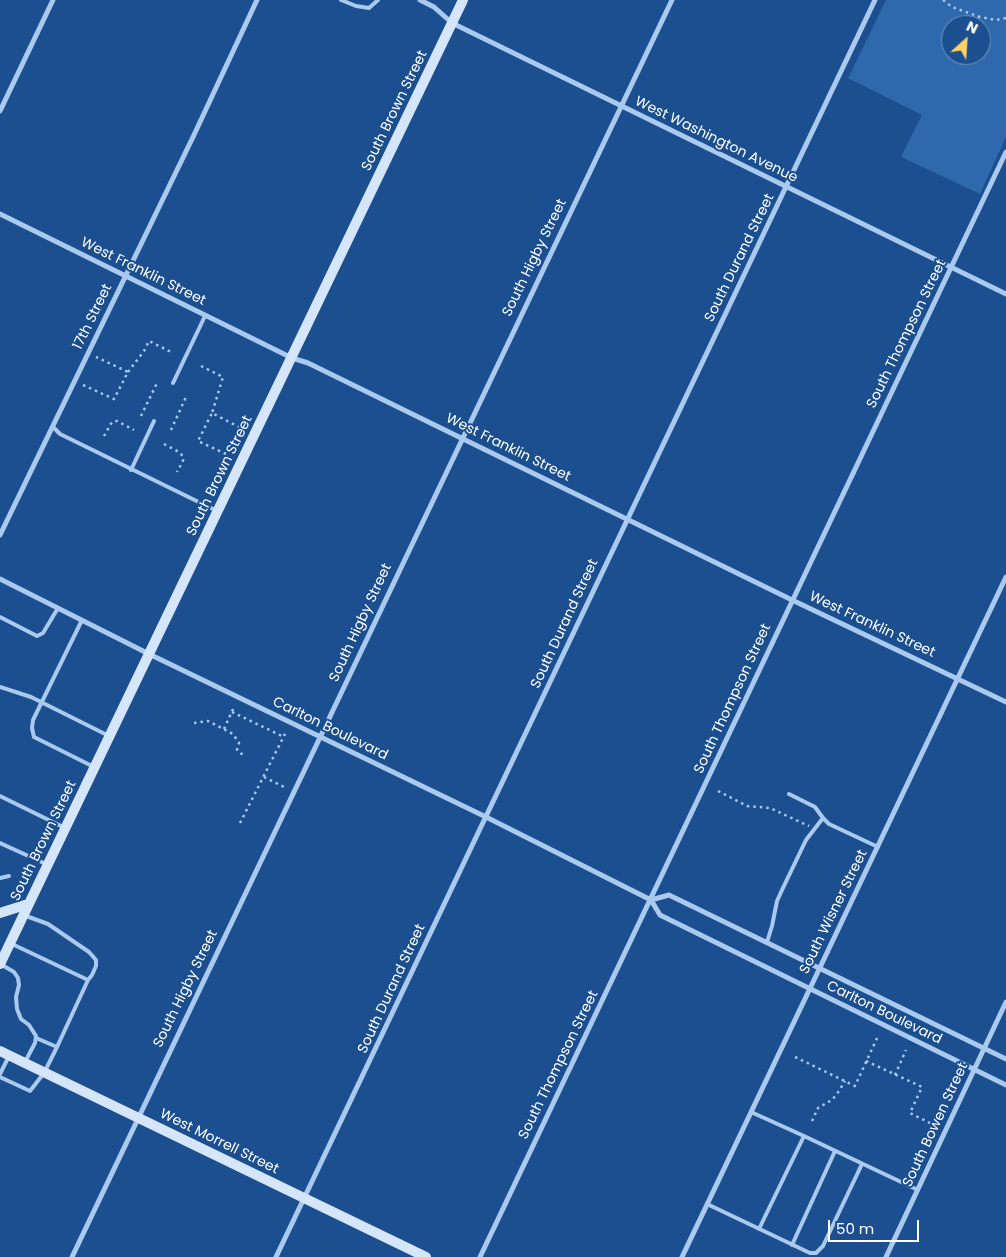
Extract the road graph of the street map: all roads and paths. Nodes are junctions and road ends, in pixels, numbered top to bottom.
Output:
1 (53, 0) edge
2 (257, 0) edge
3 (341, 0) edge
4 (378, 0) edge
5 (420, 0) edge
6 (463, 0) edge
7 (672, 0) edge
8 (876, 0) edge
9 (943, 0) edge
10 (1006, 18) edge
11 (452, 23) junction
12 (621, 106) junction
13 (0, 111) edge
14 (1006, 152) edge
15 (787, 186) junction
16 (0, 214) edge
17 (951, 266) junction
18 (125, 276) junction
19 (1006, 294) edge
20 (205, 316) junction
21 (171, 352) dead end
22 (96, 357) dead end
23 (292, 358) junction
24 (201, 366) dead end
25 (128, 372) junction
26 (157, 382) dead end
27 (173, 383) dead end
28 (83, 385) dead end
29 (186, 397) dead end
30 (212, 413) junction
31 (141, 416) dead end
32 (154, 421) dead end
33 (52, 427) junction
34 (239, 427) dead end
35 (134, 430) dead end
36 (170, 430) dead end
37 (104, 436) dead end
38 (462, 438) junction
39 (164, 444) dead end
40 (226, 454) dead end
41 (131, 470) junction
42 (177, 472) dead end
43 (218, 512) junction
44 (628, 519) junction
45 (0, 536) edge
46 (1006, 577) edge
47 (0, 579) edge
48 (792, 600) junction
49 (58, 608) junction
50 (0, 617) edge
51 (82, 620) junction
52 (149, 654) junction
53 (958, 678) junction
54 (0, 687) edge
55 (42, 702) junction
56 (1006, 702) edge
57 (234, 707) dead end
58 (232, 712) junction
59 (194, 723) dead end
60 (224, 729) junction
61 (286, 732) dead end
62 (320, 736) junction
63 (110, 737) junction
64 (284, 737) junction
65 (243, 755) dead end
66 (95, 767) junction
67 (264, 777) junction
68 (286, 788) dead end
69 (718, 791) dead end
70 (789, 794) dead end
71 (0, 796) edge
72 (486, 818) junction
73 (823, 818) junction
74 (240, 823) dead end
75 (65, 828) junction
76 (815, 829) junction
77 (0, 843) edge
78 (878, 848) junction
79 (47, 865) junction
80 (9, 876) dead end
81 (0, 878) edge
82 (651, 900) junction
83 (28, 904) junction
84 (0, 913) edge
85 (23, 915) junction
86 (767, 942) junction
87 (10, 943) junction
88 (0, 964) edge
89 (819, 967) junction
90 (88, 980) junction
91 (808, 989) junction
92 (1006, 1002) edge
93 (878, 1036) dead end
94 (36, 1038) junction
95 (58, 1047) junction
96 (985, 1049) junction
97 (906, 1050) dead end
98 (4, 1053) edge
99 (795, 1057) dead end
100 (1006, 1059) edge
101 (866, 1061) junction
102 (24, 1063) junction
103 (975, 1070) junction
104 (44, 1073) junction
105 (0, 1075) edge
106 (895, 1075) junction
107 (845, 1081) junction
108 (1006, 1085) edge
109 (751, 1112) junction
110 (137, 1118) junction
111 (812, 1120) dead end
112 (932, 1124) dead end
113 (804, 1136) junction
114 (835, 1151) junction
115 (862, 1164) junction
116 (918, 1190) junction
117 (305, 1199) junction
118 (708, 1204) junction
119 (759, 1229) junction
120 (792, 1244) junction
121 (72, 1257) edge
122 (276, 1257) edge
123 (426, 1257) edge
124 (480, 1257) edge
125 (682, 1257) edge
126 (886, 1257) edge

1 - 13 street
2 - 18 street, 17th Street
3 - 4 lane
5 - 11 street, West Washington Avenue
6 - 11 main road, South Brown Street
7 - 12 street, South Higby Street
8 - 15 street, South Durand Street
9 - 10 path
11 - 12 street, West Washington Avenue
11 - 23 main road, South Brown Street
12 - 15 street, West Washington Avenue
12 - 38 street, South Higby Street
14 - 17 street, South Thompson Street
15 - 17 street, West Washington Avenue
15 - 44 street, South Durand Street
16 - 18 street, West Franklin Street
17 - 19 street, West Washington Avenue
17 - 48 street, South Thompson Street
18 - 20 street, West Franklin Street
18 - 33 street, 17th Street
20 - 23 street, West Franklin Street
20 - 27 lane
21 - 25 path
22 - 25 path
23 - 38 street, West Franklin Street
23 - 43 main road, South Brown Street
24 - 30 path
25 - 28 path
26 - 31 path
29 - 36 path
30 - 34 path
30 - 40 path
32 - 41 lane
33 - 41 lane
33 - 45 street, 17th Street
35 - 37 path
38 - 44 street, West Franklin Street
38 - 62 street, South Higby Street
39 - 42 path
41 - 43 lane
43 - 52 main road, South Brown Street
44 - 48 street, West Franklin Street
44 - 72 street, South Durand Street
46 - 53 street, South Wisner Street
47 - 49 street, Carlton Boulevard
48 - 53 street, West Franklin Street
48 - 82 street, South Thompson Street
49 - 50 lane
49 - 51 street, Carlton Boulevard
51 - 52 street, Carlton Boulevard
51 - 55 lane
52 - 62 street, Carlton Boulevard
52 - 63 main road, South Brown Street
53 - 56 street, West Franklin Street
53 - 78 street, South Wisner Street
54 - 55 lane
55 - 63 lane
55 - 66 lane
57 - 58 path
58 - 60 path
58 - 64 path
59 - 60 path
60 - 65 path
61 - 64 path
62 - 72 street, Carlton Boulevard
62 - 110 street, South Higby Street
63 - 66 main road, South Brown Street
64 - 67 path
66 - 75 main road, South Brown Street
67 - 68 path
67 - 74 path
69 - 76 path
70 - 73 lane
71 - 75 lane
72 - 82 street, Carlton Boulevard
72 - 117 street, South Durand Street
73 - 76 lane
73 - 78 lane
75 - 79 main road, South Brown Street
76 - 86 lane
77 - 79 lane
78 - 89 street, South Wisner Street
79 - 83 main road, South Brown Street
80 - 81 lane
82 - 86 street, Carlton Boulevard
82 - 91 street, Carlton Boulevard
82 - 124 street, South Thompson Street
83 - 84 main road
83 - 85 main road, South Brown Street
85 - 87 main road, South Brown Street
85 - 90 lane
86 - 89 street, Carlton Boulevard
87 - 88 main road, South Brown Street
87 - 90 lane
88 - 94 lane
89 - 91 street, South Wisner Street
89 - 96 street, Carlton Boulevard
90 - 95 lane
91 - 103 street, Carlton Boulevard
91 - 109 street, South Wisner Street
92 - 96 street, South Bowen Street
93 - 101 path
94 - 95 lane
94 - 102 lane
95 - 104 lane
96 - 100 street, Carlton Boulevard
96 - 103 street, South Bowen Street
97 - 106 path
98 - 102 main road, West Morrell Street
98 - 105 lane
99 - 107 path
101 - 106 path
101 - 107 path
102 - 104 main road, West Morrell Street
103 - 108 street, Carlton Boulevard
103 - 116 street, South Bowen Street
104 - 105 lane
104 - 110 main road, West Morrell Street
106 - 112 path
107 - 111 path
109 - 113 lane
109 - 118 street, South Wisner Street
110 - 117 main road, West Morrell Street
110 - 121 street, South Higby Street
113 - 114 lane
113 - 119 lane
114 - 115 lane
114 - 120 lane
115 - 116 lane
115 - 120 lane
116 - 126 street, South Bowen Street
117 - 122 street, South Durand Street
117 - 123 main road, West Morrell Street
118 - 119 lane
118 - 125 street, South Wisner Street
119 - 120 lane

